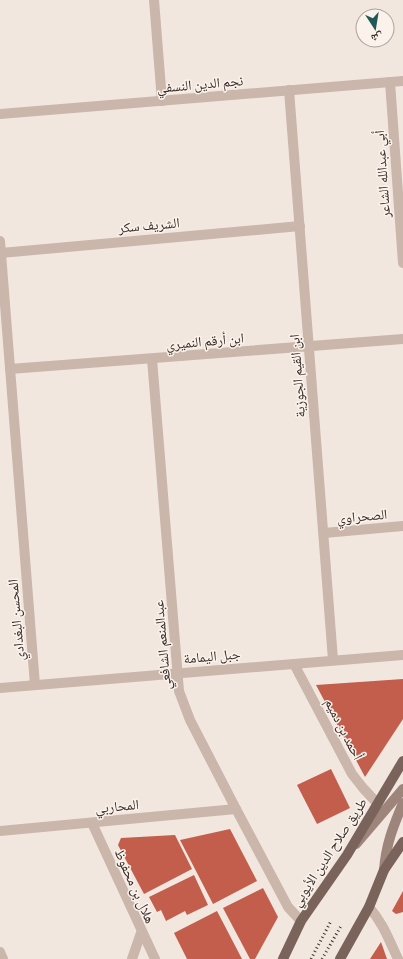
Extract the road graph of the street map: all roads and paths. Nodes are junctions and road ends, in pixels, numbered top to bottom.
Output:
1 (154, 0) edge
2 (403, 81) edge
3 (390, 82) junction
4 (289, 90) junction
5 (162, 101) junction
6 (0, 114) edge
7 (300, 226) junction
8 (0, 241) edge
9 (1, 252) edge
10 (403, 263) edge
11 (403, 339) edge
12 (309, 347) junction
13 (152, 359) junction
14 (10, 369) junction
15 (403, 526) edge
16 (324, 534) junction
17 (403, 655) edge
18 (333, 660) junction
19 (294, 664) junction
20 (178, 673) junction
21 (35, 685) junction
22 (0, 688) edge
23 (403, 761) edge
24 (403, 789) edge
25 (378, 803) junction
26 (403, 803) edge
27 (236, 809) junction
28 (92, 823) junction
29 (0, 831) edge
30 (403, 842) edge
31 (347, 855) junction
32 (384, 870) junction
33 (369, 907) junction
34 (301, 921) junction
35 (141, 933) junction
36 (0, 952) edge
37 (3, 959) edge
38 (132, 959) edge
39 (154, 959) edge
40 (283, 959) edge
41 (340, 959) edge
42 (398, 959) edge

1 - 5 street
2 - 3 street, نجم الدين النسفي
3 - 4 street, نجم الدين النسفي
3 - 10 street, أبي عبدالله الشاعر
4 - 5 street, نجم الدين النسفي
4 - 7 street, ابن القيم الجوزية
5 - 6 street, نجم الدين النسفي
7 - 9 street, الشريف سكر
7 - 12 street, ابن القيم الجوزية
8 - 9 street, المحسن البغدادي
9 - 14 street, المحسن البغدادي
11 - 12 street, ابن أرقم النميري
12 - 13 street, ابن أرقم النميري
12 - 16 street, ابن القيم الجوزية
13 - 14 street, ابن أرقم النميري
13 - 20 street, عبدالمنعم الشافعي
14 - 21 street, المحسن البغدادي
15 - 16 street, الصحراوي
16 - 18 street, ابن القيم الجوزية
17 - 18 street, جبل اليمامة
18 - 19 street, جبل اليمامة
19 - 20 street, جبل اليمامة
19 - 25 street, أحمد بن دميم
20 - 21 street, جبل اليمامة
20 - 27 street, عبدالمنعم الشافعي
21 - 22 street, جبل اليمامة
23 - 25 main road, طريق صلاح الدين الأيوبي
24 - 31 main road
25 - 31 main road, طريق صلاح الدين الأيوبي
26 - 32 main road
27 - 28 street, المحاربي
27 - 34 street, عبدالمنعم الشافعي
28 - 29 street, المحاربي
28 - 35 street, هلال بن محفوظ
30 - 32 main road
31 - 34 main road, طريق صلاح الدين الأيوبي
32 - 33 main road
33 - 41 main road
33 - 42 street
34 - 40 main road, طريق صلاح الدين الأيوبي
35 - 38 street
35 - 39 street, هلال بن محفوظ
36 - 37 street

